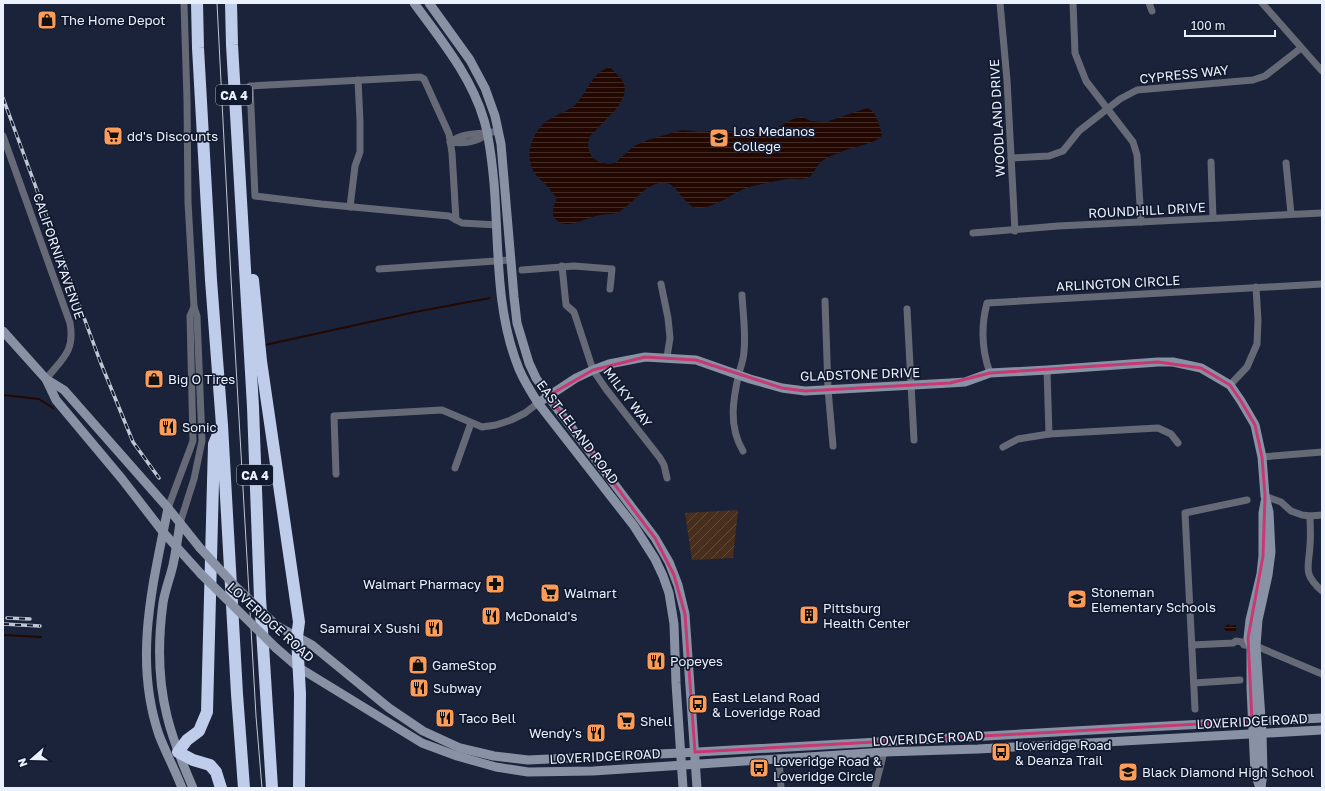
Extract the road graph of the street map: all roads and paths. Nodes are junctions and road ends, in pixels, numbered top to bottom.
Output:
1 (184, 3) edge
2 (197, 3) edge
3 (231, 3) edge
4 (414, 3) edge
5 (429, 3) edge
6 (1000, 3) edge
7 (1072, 3) edge
8 (1149, 3) edge
9 (1262, 3) edge
10 (1152, 10) dead end
11 (1301, 48) junction
12 (1322, 71) edge
13 (358, 80) junction
14 (1108, 110) junction
15 (498, 131) junction
16 (488, 134) junction
17 (3, 136) edge
18 (450, 142) junction
19 (1011, 158) junction
20 (1211, 162) dead end
21 (1286, 163) dead end
22 (239, 186) junction
23 (350, 207) junction
24 (1322, 213) edge
25 (1291, 214) junction
26 (1213, 218) junction
27 (456, 220) junction
28 (1141, 222) junction
29 (497, 225) junction
30 (1015, 231) junction
31 (973, 234) dead end
32 (498, 260) junction
33 (510, 260) junction
34 (562, 266) junction
35 (379, 269) dead end
36 (522, 270) dead end
37 (661, 284) dead end
38 (1322, 284) edge
39 (1256, 287) junction
40 (610, 289) dead end
41 (742, 295) dead end
42 (825, 301) dead end
43 (194, 307) junction
44 (907, 309) dead end
45 (3, 331) edge
46 (667, 357) junction
47 (593, 370) junction
48 (1047, 370) junction
49 (990, 373) junction
50 (739, 374) junction
51 (46, 379) junction
52 (1230, 385) junction
53 (911, 386) junction
54 (828, 390) junction
55 (548, 396) junction
56 (538, 403) junction
57 (471, 423) junction
58 (222, 425) junction
59 (1049, 434) junction
60 (914, 440) dead end
61 (1178, 443) dead end
62 (833, 446) dead end
63 (1003, 447) dead end
64 (743, 451) dead end
65 (1322, 452) edge
66 (1262, 457) junction
67 (455, 468) dead end
68 (336, 474) dead end
69 (667, 478) dead end
70 (1265, 496) junction
71 (1247, 500) dead end
72 (168, 508) junction
73 (1322, 515) edge
74 (1310, 516) junction
75 (180, 522) junction
76 (163, 532) junction
77 (176, 547) junction
78 (1322, 591) edge
79 (298, 637) junction
80 (1192, 644) junction
81 (1250, 646) junction
82 (298, 667) junction
83 (1322, 674) edge
84 (1240, 680) dead end
85 (1194, 683) junction
86 (1195, 709) dead end
87 (1322, 718) edge
88 (1257, 721) junction
89 (1322, 730) edge
90 (1257, 734) junction
91 (969, 737) junction
92 (965, 749) junction
93 (178, 752) junction
94 (695, 752) junction
95 (884, 752) junction
96 (680, 753) junction
97 (779, 759) junction
98 (695, 764) junction
99 (681, 765) junction
100 (182, 788) edge
101 (193, 788) edge
102 (221, 788) edge
103 (244, 788) edge
104 (272, 788) edge
105 (299, 788) edge
106 (683, 788) edge
107 (697, 788) edge
108 (781, 788) edge
109 (875, 788) edge
110 (1260, 788) edge

1 - 43 street
2 - 58 highway, CA 4
3 - 22 highway, CA 4
4 - 16 main road, EAST LELAND ROAD
5 - 15 main road, EAST LELAND ROAD
6 - 19 street, WOODLAND DRIVE
7 - 14 street
8 - 10 street
9 - 11 street
11 - 12 street
11 - 14 street, CYPRESS WAY
13 - 18 street
13 - 23 street
13 - 23 street
14 - 19 street, CYPRESS WAY
14 - 28 street
15 - 16 street
15 - 33 main road, EAST LELAND ROAD
16 - 18 street
16 - 29 main road, EAST LELAND ROAD
17 - 51 street, CALIFORNIA AVENUE
18 - 27 street
19 - 30 street, WOODLAND DRIVE
20 - 26 street
21 - 25 street
22 - 79 highway
22 - 104 highway, CA 4
23 - 27 street
24 - 25 street, ROUNDHILL DRIVE
25 - 26 street, ROUNDHILL DRIVE
26 - 28 street, ROUNDHILL DRIVE
27 - 29 street
28 - 30 street, ROUNDHILL DRIVE
29 - 32 main road, EAST LELAND ROAD
30 - 31 street, ROUNDHILL DRIVE
32 - 33 street
32 - 35 street
32 - 56 main road, EAST LELAND ROAD
33 - 55 main road, EAST LELAND ROAD
34 - 36 street
34 - 40 street
34 - 47 street, MILKY WAY
37 - 46 street
38 - 39 street, ARLINGTON CIRCLE
39 - 49 street, ARLINGTON CIRCLE
39 - 52 street
41 - 50 street
42 - 54 street
43 - 72 street
43 - 75 street
44 - 53 street
45 - 51 main road, LOVERIDGE ROAD
46 - 47 main road, GLADSTONE DRIVE
46 - 50 main road, GLADSTONE DRIVE
47 - 55 main road, GLADSTONE DRIVE
47 - 69 street, MILKY WAY
48 - 49 main road, GLADSTONE DRIVE
48 - 52 main road, GLADSTONE DRIVE
48 - 59 street
49 - 53 main road, GLADSTONE DRIVE
50 - 54 main road, GLADSTONE DRIVE
50 - 64 street
51 - 72 main road, LOVERIDGE ROAD
51 - 76 main road, LOVERIDGE ROAD
52 - 66 main road, GLADSTONE DRIVE
53 - 54 main road, GLADSTONE DRIVE
53 - 60 street
54 - 62 street
55 - 56 main road, GLADSTONE DRIVE
55 - 94 main road, EAST LELAND ROAD
56 - 57 street, GLADSTONE DRIVE
56 - 96 main road, EAST LELAND ROAD
57 - 67 street
57 - 68 street, GLADSTONE DRIVE
58 - 93 highway
58 - 103 highway, CA 4
59 - 61 street
59 - 63 street
65 - 66 street
66 - 70 main road, GLADSTONE DRIVE
70 - 74 street
70 - 81 main road, GLADSTONE DRIVE
71 - 80 street
72 - 75 main road, LOVERIDGE ROAD
72 - 76 main road
73 - 74 street
74 - 78 street
75 - 77 main road
75 - 79 main road, LOVERIDGE ROAD, bridge
76 - 77 main road, LOVERIDGE ROAD
76 - 100 main road
77 - 82 main road, LOVERIDGE ROAD, bridge
77 - 93 main road
79 - 82 highway
79 - 96 main road, LOVERIDGE ROAD
80 - 81 street
80 - 85 street
81 - 83 street
81 - 88 main road, GLADSTONE DRIVE
82 - 99 main road, LOVERIDGE ROAD
82 - 105 highway
84 - 85 street
85 - 86 street
87 - 88 main road, LOVERIDGE ROAD
88 - 90 main road, GLADSTONE DRIVE
88 - 91 main road, LOVERIDGE ROAD
89 - 90 main road, LOVERIDGE ROAD
90 - 92 main road, LOVERIDGE ROAD
90 - 110 main road, GLADSTONE DRIVE
91 - 92 main road
91 - 94 main road, LOVERIDGE ROAD
92 - 95 main road, LOVERIDGE ROAD
93 - 101 main road
93 - 102 highway
94 - 96 main road, LOVERIDGE ROAD
94 - 98 main road, EAST LELAND ROAD
95 - 97 main road, LOVERIDGE ROAD
95 - 109 street
96 - 99 main road, EAST LELAND ROAD
97 - 98 main road, LOVERIDGE ROAD
97 - 108 street
98 - 99 main road, LOVERIDGE ROAD
98 - 107 main road, EAST LELAND ROAD
99 - 106 main road, EAST LELAND ROAD

